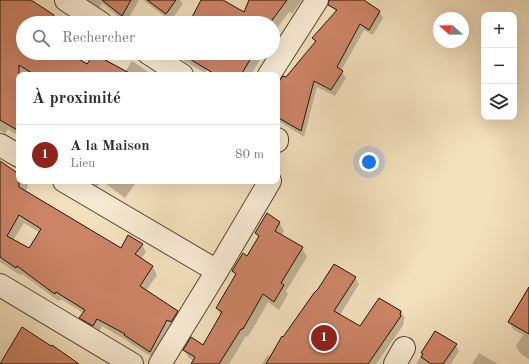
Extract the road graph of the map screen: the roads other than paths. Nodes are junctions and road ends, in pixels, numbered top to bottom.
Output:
1 (66, 0) edge
2 (317, 0) edge
3 (90, 16) edge
4 (280, 58) edge
5 (159, 60) edge
6 (279, 60) edge
7 (177, 72) edge
8 (271, 72) edge
9 (0, 145) edge
10 (16, 154) edge
11 (69, 184) edge
12 (268, 184) edge
13 (217, 271) junction
14 (0, 285) edge
15 (132, 364) edge
16 (160, 364) edge

1 - 3 street
2 - 4 street
5 - 7 street
6 - 8 street
9 - 10 street
11 - 13 street
12 - 13 street
13 - 16 street
14 - 15 street

